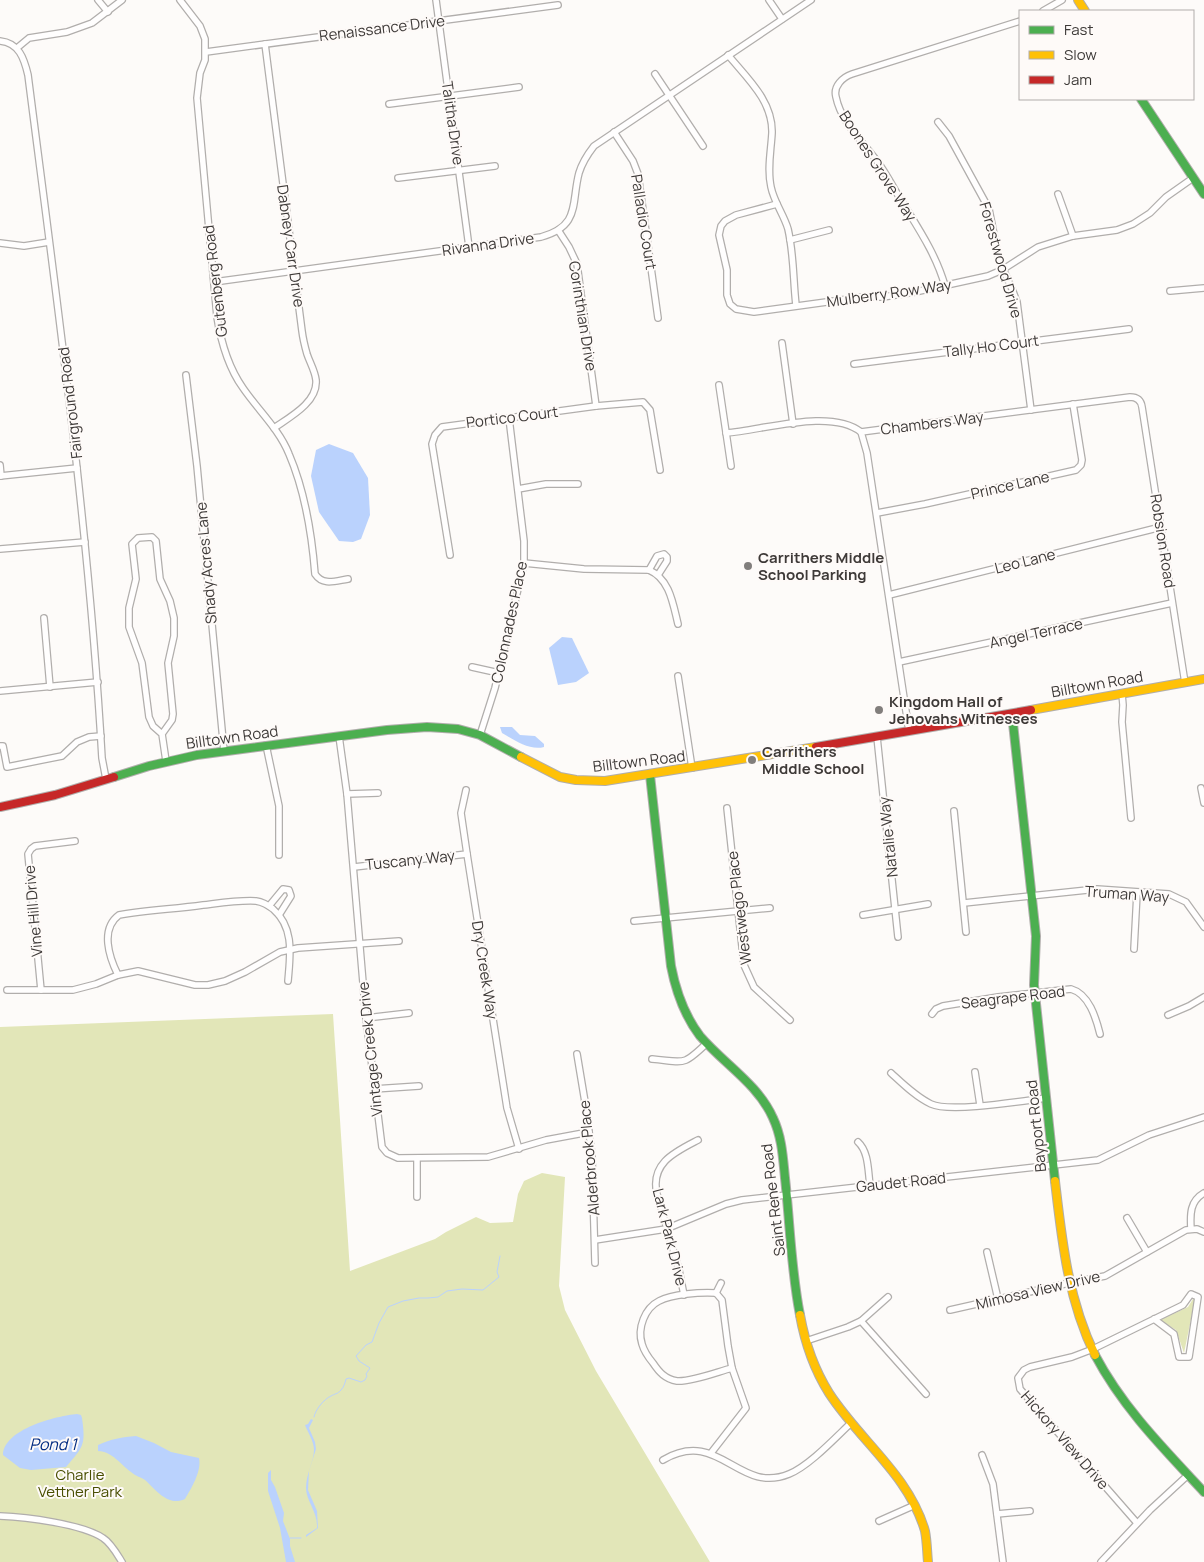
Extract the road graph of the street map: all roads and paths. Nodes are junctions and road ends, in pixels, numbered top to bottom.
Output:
1 (98, 0) edge
2 (122, 0) edge
3 (180, 0) edge
4 (436, 0) edge
5 (769, 0) edge
6 (811, 0) edge
7 (1062, 0) edge
8 (558, 6) dead end
9 (1045, 10) edge
10 (108, 12) junction
11 (782, 19) junction
12 (439, 21) junction
13 (1019, 21) edge
14 (0, 41) edge
15 (265, 44) junction
16 (17, 48) junction
17 (206, 52) junction
18 (728, 55) junction
19 (655, 74) dead end
20 (519, 87) dead end
21 (668, 95) junction
22 (449, 96) junction
23 (1142, 100) edge
24 (389, 104) dead end
25 (938, 122) dead end
26 (614, 132) junction
27 (703, 146) dead end
28 (495, 166) dead end
29 (459, 170) junction
30 (398, 178) dead end
31 (1193, 178) junction
32 (1058, 194) dead end
33 (1204, 194) edge
34 (777, 204) junction
35 (558, 230) junction
36 (829, 230) dead end
37 (1074, 236) junction
38 (790, 240) junction
39 (49, 242) junction
40 (0, 243) edge
41 (469, 247) junction
42 (294, 270) junction
43 (1002, 270) junction
44 (214, 282) junction
45 (946, 286) junction
46 (1204, 288) edge
47 (1170, 291) dead end
48 (796, 305) junction
49 (658, 318) dead end
50 (1129, 329) dead end
51 (1022, 342) junction
52 (782, 343) dead end
53 (854, 364) dead end
54 (186, 375) dead end
55 (719, 385) dead end
56 (1140, 401) joint
57 (1073, 404) junction
58 (596, 406) junction
59 (1031, 410) junction
60 (509, 418) junction
61 (793, 424) junction
62 (274, 428) junction
63 (726, 432) junction
64 (862, 432) junction
65 (0, 464) edge
66 (731, 466) dead end
67 (77, 468) junction
68 (660, 470) dead end
69 (0, 476) edge
70 (578, 484) dead end
71 (518, 488) junction
72 (876, 513) junction
73 (1161, 527) junction
74 (85, 542) junction
75 (0, 549) edge
76 (450, 555) dead end
77 (524, 563) junction
78 (649, 570) junction
79 (658, 575) junction
80 (348, 579) dead end
81 (889, 595) junction
82 (1172, 603) junction
83 (44, 618) dead end
84 (678, 624) dead end
85 (899, 662) junction
86 (472, 667) dead end
87 (499, 673) junction
88 (678, 676) dead end
89 (1204, 679) edge
90 (98, 682) junction
91 (1185, 682) junction
92 (50, 686) junction
93 (0, 691) edge
94 (1122, 694) junction
95 (1012, 714) junction
96 (909, 731) junction
97 (162, 734) junction
98 (101, 736) junction
99 (339, 736) junction
100 (480, 736) junction
101 (877, 737) junction
102 (266, 745) junction
103 (0, 746) edge
104 (224, 751) junction
105 (166, 761) junction
106 (692, 768) junction
107 (650, 775) junction
108 (106, 779) junction
109 (1201, 788) dead end
110 (466, 790) dead end
111 (378, 793) dead end
112 (348, 794) junction
113 (1204, 803) edge
114 (0, 808) edge
115 (727, 808) dead end
116 (954, 811) dead end
117 (1131, 818) dead end
118 (75, 840) dead end
119 (467, 854) junction
120 (279, 855) dead end
121 (354, 867) junction
122 (1137, 893) junction
123 (1032, 896) junction
124 (928, 904) dead end
125 (964, 904) junction
126 (269, 906) junction
127 (770, 908) dead end
128 (896, 910) junction
129 (738, 912) junction
130 (279, 915) junction
131 (862, 915) dead end
132 (666, 919) junction
133 (634, 921) dead end
134 (1204, 927) edge
135 (966, 932) dead end
136 (898, 937) dead end
137 (399, 940) dead end
138 (358, 944) junction
139 (1134, 949) dead end
140 (291, 950) junction
141 (118, 975) junction
142 (288, 981) dead end
143 (7, 990) dead end
144 (41, 990) junction
145 (1035, 993) junction
146 (1204, 997) edge
147 (409, 1012) dead end
148 (932, 1014) dead end
149 (1168, 1015) dead end
150 (366, 1018) junction
151 (790, 1020) dead end
152 (1100, 1034) dead end
153 (707, 1043) junction
154 (577, 1054) dead end
155 (652, 1059) dead end
156 (975, 1072) dead end
157 (891, 1073) dead end
158 (419, 1086) dead end
159 (374, 1089) junction
160 (1046, 1098) junction
161 (980, 1105) junction
162 (1204, 1117) edge
163 (589, 1132) junction
164 (698, 1140) dead end
165 (858, 1142) dead end
166 (519, 1149) junction
167 (417, 1159) junction
168 (1054, 1166) junction
169 (870, 1185) junction
170 (1204, 1193) edge
171 (787, 1195) junction
172 (417, 1197) dead end
173 (1127, 1218) dead end
174 (666, 1229) junction
175 (1191, 1229) junction
176 (1204, 1232) edge
177 (595, 1240) junction
178 (987, 1252) dead end
179 (1147, 1252) junction
180 (595, 1263) dead end
181 (721, 1283) dead end
182 (1069, 1283) junction
183 (716, 1293) junction
184 (684, 1295) junction
185 (888, 1297) dead end
186 (998, 1299) junction
187 (950, 1310) dead end
188 (1154, 1319) junction
189 (861, 1320) junction
190 (806, 1341) junction
191 (1093, 1349) junction
192 (732, 1368) junction
193 (926, 1394) dead end
194 (851, 1423) junction
195 (711, 1453) junction
196 (982, 1455) dead end
197 (663, 1460) dead end
198 (1188, 1475) junction
199 (1204, 1492) edge
200 (915, 1505) junction
201 (1030, 1511) dead end
202 (997, 1514) junction
203 (0, 1516) edge
204 (879, 1521) dead end
205 (1137, 1523) junction
206 (122, 1562) edge
207 (928, 1562) edge
208 (1002, 1562) edge
209 (1101, 1562) edge

1 - 10 street
2 - 10 street
3 - 17 street, Gutenberg Road
4 - 12 street, Talitha Drive
5 - 11 street
6 - 11 street
7 - 9 street
8 - 12 street, Renaissance Drive
10 - 16 street
11 - 18 street
12 - 15 street, Renaissance Drive
12 - 22 street, Talitha Drive
13 - 45 street, Boones Grove Way
14 - 16 street
15 - 17 street, Renaissance Drive
15 - 42 street, Dabney Carr Drive
16 - 39 street, Fairground Road
17 - 44 street, Gutenberg Road
18 - 21 street
18 - 34 street
19 - 21 street
20 - 22 street
21 - 26 street
21 - 27 street
22 - 24 street
22 - 29 street, Talitha Drive
23 - 31 street
25 - 43 street, Forestwood Drive
26 - 35 street
26 - 49 street, Palladio Court
28 - 29 street
29 - 30 street
29 - 41 street, Talitha Drive
31 - 33 street
31 - 37 street, Mulberry Row Way
32 - 37 street
34 - 38 street
34 - 48 street, Mulberry Row Way
35 - 41 street, Rivanna Drive
35 - 58 street, Corinthian Drive
36 - 38 street
37 - 43 street, Mulberry Row Way
38 - 48 street
39 - 40 street
39 - 67 street, Fairground Road
41 - 42 street, Rivanna Drive
42 - 44 street, Rivanna Drive
42 - 62 street, Dabney Carr Drive
43 - 45 street, Mulberry Row Way
43 - 51 street, Forestwood Drive
44 - 62 street, Gutenberg Road
45 - 48 street, Mulberry Row Way
46 - 47 street
50 - 51 street, Tally Ho Court
51 - 53 street, Tally Ho Court
51 - 59 street, Forestwood Drive
52 - 61 street
54 - 104 street, Shady Acres Lane
55 - 63 street
56 - 57 street, Chambers Way
56 - 73 street, Robsion Road
57 - 59 street, Chambers Way
57 - 72 street, Prince Lane
58 - 60 street, Portico Court
58 - 68 street, Portico Court
59 - 64 street, Chambers Way
60 - 71 street, Colonnades Place
60 - 76 street, Portico Court
61 - 63 street, Chambers Way
61 - 64 street, Chambers Way
62 - 80 street, Gutenberg Road
63 - 66 street
64 - 72 street
65 - 69 street
67 - 69 street
67 - 74 street, Fairground Road
70 - 71 street
71 - 77 street, Colonnades Place
72 - 81 street
73 - 81 street, Leo Lane
73 - 82 street, Robsion Road
74 - 75 street
74 - 90 street, Fairground Road
77 - 78 street
77 - 87 street, Colonnades Place
78 - 79 street
78 - 79 street
79 - 84 street
81 - 85 street
82 - 85 street, Angel Terrace
82 - 91 street, Robsion Road
83 - 92 street
85 - 96 street
86 - 87 street
87 - 100 street, Colonnades Place
88 - 106 street
89 - 91 street, Billtown Road
90 - 92 street
90 - 98 street, Fairground Road
91 - 94 street, Billtown Road
92 - 93 street
94 - 95 street, Billtown Road
94 - 117 street
95 - 96 street, Billtown Road
95 - 123 street, Bayport Road
96 - 101 street, Billtown Road
97 - 97 street
97 - 105 street
98 - 103 street
98 - 108 street, Fairground Road
99 - 100 street, Billtown Road
99 - 102 street, Billtown Road
99 - 112 street, Vintage Creek Drive
100 - 107 street, Billtown Road
101 - 106 street, Billtown Road
101 - 128 street, Natalie Way
102 - 104 street, Billtown Road
102 - 120 street
104 - 105 street, Billtown Road
105 - 108 street, Billtown Road
106 - 107 street, Billtown Road
107 - 132 street, Saint Rene Road
108 - 114 street, Billtown Road
109 - 113 street
110 - 119 street, Dry Creek Way
111 - 112 street
112 - 121 street, Vintage Creek Drive
115 - 129 street, Westwego Place
116 - 125 street
118 - 144 street, Vine Hill Drive
119 - 121 street, Tuscany Way
119 - 166 street, Dry Creek Way
121 - 138 street, Vintage Creek Drive
122 - 123 street, Truman Way
122 - 134 street, Truman Way
122 - 139 street
123 - 125 street, Truman Way
123 - 145 street, Bayport Road
124 - 128 street
125 - 135 street
126 - 130 street
126 - 130 street
126 - 141 street
127 - 129 street
128 - 131 street
128 - 136 street, Natalie Way
129 - 132 street
129 - 151 street, Westwego Place
130 - 140 street
132 - 133 street
132 - 153 street, Saint Rene Road
137 - 138 street
138 - 140 street
138 - 150 street, Vintage Creek Drive
140 - 141 street
140 - 142 street
141 - 144 street
143 - 144 street
145 - 148 street, Seagrape Road
145 - 152 street, Seagrape Road
145 - 160 street, Bayport Road
146 - 149 street
147 - 150 street
150 - 159 street, Vintage Creek Drive
153 - 155 street
153 - 171 street, Saint Rene Road
154 - 163 street, Alderbrook Place
156 - 161 street
157 - 161 street
158 - 159 street
159 - 167 street, Vintage Creek Drive
160 - 161 street
160 - 168 street, Bayport Road
162 - 168 street, Gaudet Road
163 - 166 street, Vintage Creek Drive
163 - 177 street, Alderbrook Place
164 - 174 street, Lark Park Drive
165 - 169 street
166 - 167 street, Vintage Creek Drive
167 - 172 street
168 - 169 street, Gaudet Road
168 - 182 street, Bayport Road
169 - 171 street, Gaudet Road
170 - 175 street
171 - 174 street, Gaudet Road
171 - 190 street, Saint Rene Road
173 - 179 street
174 - 177 street, Gaudet Road
174 - 184 street, Lark Park Drive
175 - 176 street
175 - 179 street, Mimosa View Drive
177 - 180 street, Alderbrook Place
178 - 186 street
179 - 182 street, Mimosa View Drive
181 - 183 street
182 - 186 street, Mimosa View Drive
182 - 191 street, Bayport Road
183 - 184 street
183 - 192 street
184 - 192 street
185 - 189 street
186 - 187 street, Mimosa View Drive
188 - 188 street, Hickory View Drive
188 - 191 street, Hickory View Drive
189 - 190 street
189 - 193 street
190 - 194 street, Saint Rene Road
191 - 198 street, Bayport Road
191 - 205 street, Hickory View Drive
192 - 195 street
194 - 195 street
194 - 200 street, Saint Rene Road
195 - 197 street
196 - 202 street
198 - 199 street, Bayport Road
198 - 205 street
200 - 204 street
200 - 207 street, Saint Rene Road
201 - 202 street
202 - 208 street
203 - 206 street
205 - 209 street

